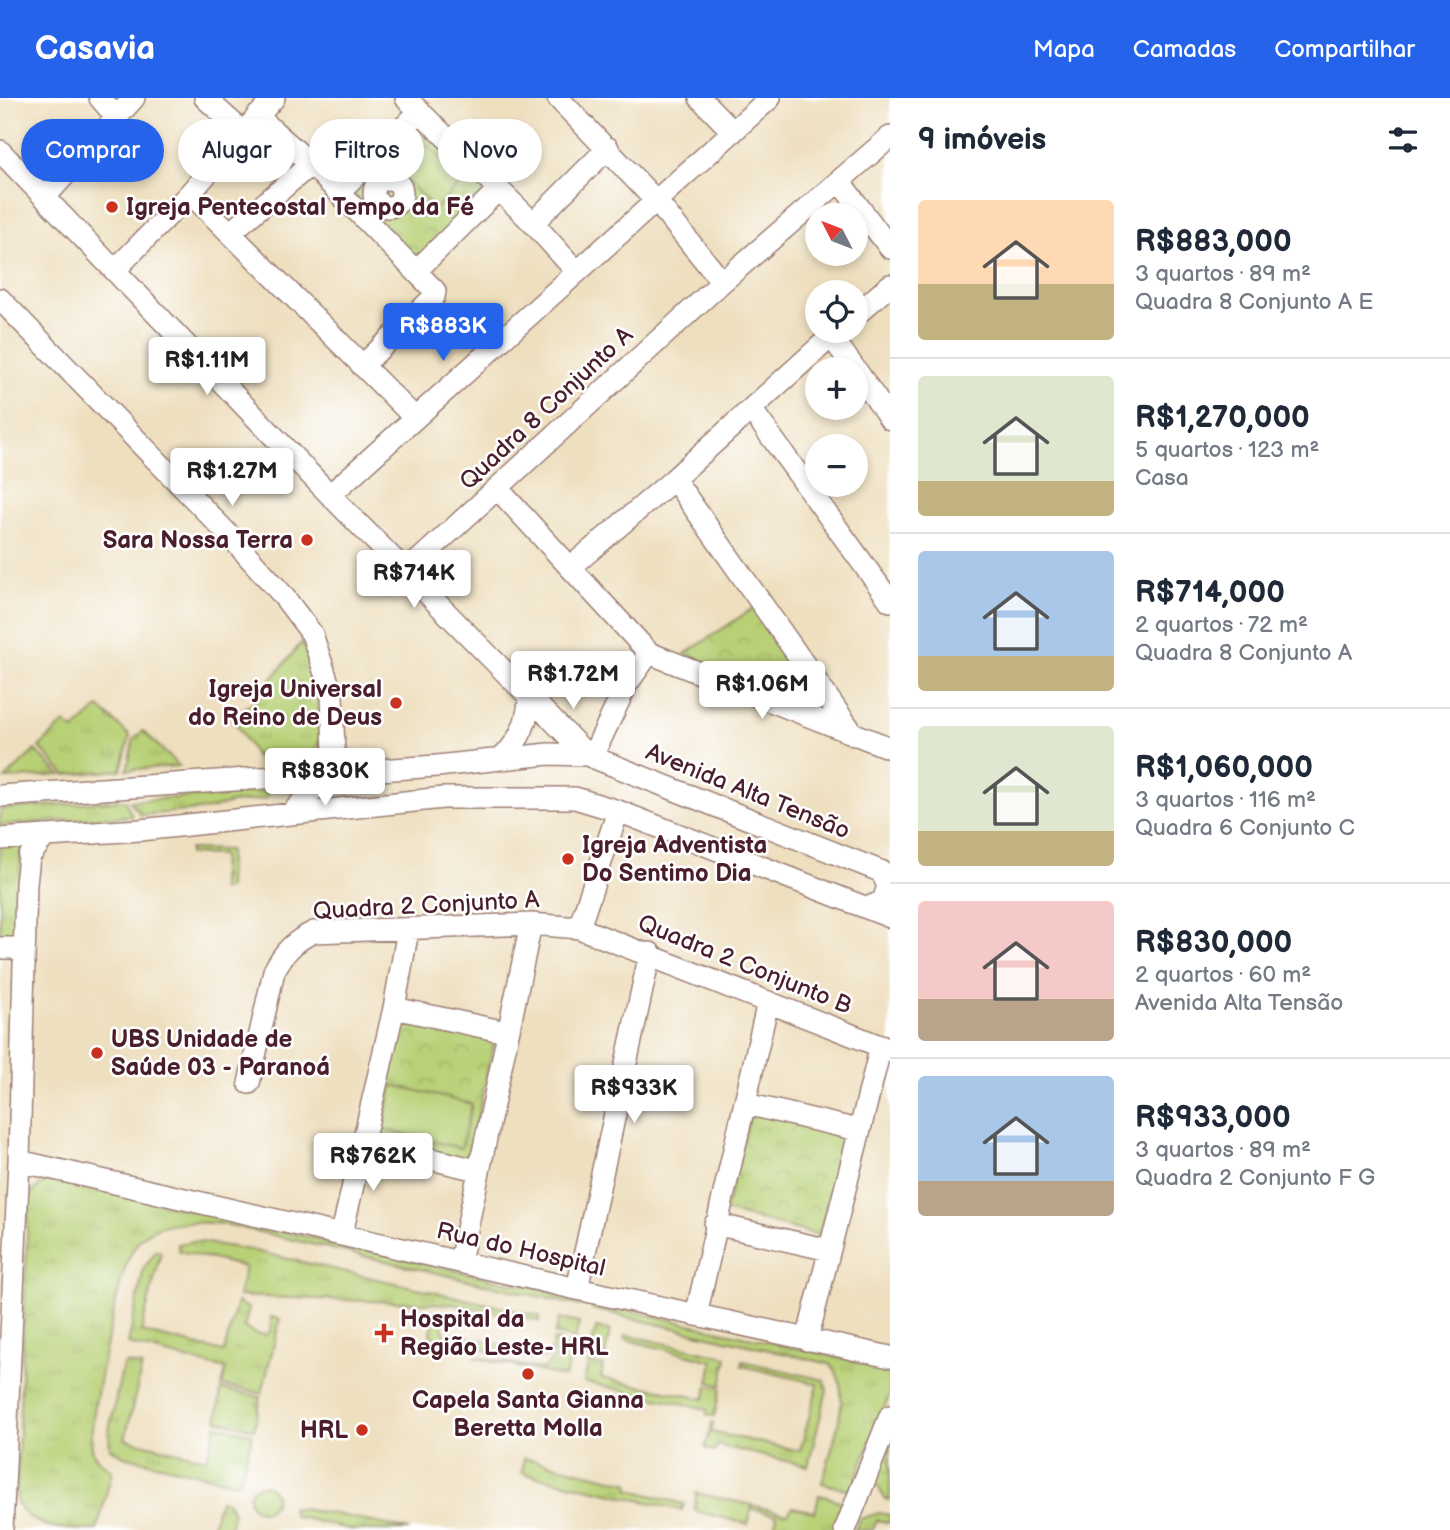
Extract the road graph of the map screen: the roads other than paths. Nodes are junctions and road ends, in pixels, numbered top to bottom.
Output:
1 (100, 98) edge
2 (134, 98) edge
3 (205, 98) edge
4 (274, 98) edge
5 (558, 98) edge
6 (700, 98) edge
7 (770, 98) edge
8 (413, 105) edge
9 (257, 116) junction
10 (117, 118) junction
11 (228, 119) edge
12 (254, 119) edge
13 (733, 132) junction
14 (890, 137) edge
15 (608, 148) junction
16 (0, 151) edge
17 (309, 162) edge
18 (309, 166) edge
19 (200, 182) edge
20 (328, 182) edge
21 (840, 182) junction
22 (498, 190) junction
23 (338, 192) junction
24 (190, 193) junction
25 (45, 197) junction
26 (657, 202) junction
27 (533, 223) junction
28 (232, 232) junction
29 (890, 248) edge
30 (115, 270) junction
31 (416, 270) junction
32 (577, 272) junction
33 (722, 282) junction
34 (890, 285) edge
35 (0, 299) edge
36 (868, 304) edge
37 (823, 343) edge
38 (362, 366) junction
39 (868, 388) edge
40 (751, 410) junction
41 (414, 417) junction
42 (890, 419) edge
43 (674, 479) junction
44 (497, 488) junction
45 (330, 495) junction
46 (571, 567) junction
47 (406, 572) junction
48 (890, 601) edge
49 (649, 653) junction
50 (528, 696) junction
51 (854, 735) junction
52 (890, 748) edge
53 (590, 756) junction
54 (503, 757) junction
55 (437, 766) junction
56 (328, 774) junction
57 (268, 776) junction
58 (0, 796) edge
59 (443, 799) junction
60 (618, 811) junction
61 (291, 814) junction
62 (268, 816) junction
63 (45, 836) junction
64 (0, 839) edge
65 (885, 873) edge
66 (867, 908) junction
67 (890, 917) edge
68 (531, 924) junction
69 (579, 928) junction
70 (408, 930) junction
71 (0, 948) edge
72 (650, 953) junction
73 (24, 955) junction
74 (768, 1002) junction
75 (394, 1008) junction
76 (506, 1031) junction
77 (886, 1048) edge
78 (249, 1083) dead end
79 (746, 1104) junction
80 (858, 1130) junction
81 (364, 1143) junction
82 (19, 1161) junction
83 (477, 1170) junction
84 (715, 1224) junction
85 (342, 1233) junction
86 (828, 1250) junction
87 (460, 1262) junction
88 (577, 1289) junction
89 (696, 1315) junction
90 (807, 1339) junction
91 (890, 1357) edge
92 (4, 1387) edge
93 (890, 1416) edge
94 (2, 1432) edge
95 (2, 1530) edge
96 (845, 1530) edge

1 - 10 street
2 - 10 street
3 - 11 street
4 - 9 street
5 - 15 street
6 - 13 street
7 - 13 street
8 - 22 street
8 - 23 street
9 - 12 street
9 - 17 street
10 - 25 street
13 - 26 street
14 - 21 street, Quadra 8 Conjunto A
15 - 26 street
15 - 27 street
16 - 25 street
18 - 28 street
19 - 24 street
20 - 23 street
21 - 29 street
21 - 33 street, Quadra 8 Conjunto A
22 - 27 street
22 - 31 street
23 - 31 street
24 - 28 street
24 - 30 street
25 - 30 street
26 - 32 street
26 - 33 street
27 - 32 street
28 - 38 street
30 - 45 street
31 - 38 street
32 - 41 street
33 - 44 street, Quadra 8 Conjunto A
34 - 36 street
35 - 56 street
37 - 40 street
38 - 41 street
39 - 42 street
40 - 43 street
40 - 48 street
41 - 45 street
43 - 46 street
43 - 51 street
44 - 46 street
44 - 47 street, Quadra 8 Conjunto A
45 - 47 street
46 - 49 street
47 - 50 street
49 - 51 street
49 - 53 street
50 - 53 street
50 - 54 street
51 - 52 street
53 - 54 street, Avenida Alta Tensão
53 - 65 street, Avenida Alta Tensão
54 - 55 street, Avenida Alta Tensão
55 - 56 street, Avenida Alta Tensão
55 - 59 street
56 - 57 street, Avenida Alta Tensão
56 - 61 street
57 - 58 street, Avenida Alta Tensão
57 - 62 street
59 - 60 street
59 - 61 street
60 - 66 street
60 - 69 street
61 - 62 street
62 - 63 street
63 - 64 street
63 - 73 street
65 - 66 street
66 - 67 street
68 - 69 street, Quadra 2 Conjunto A
68 - 70 street, Quadra 2 Conjunto A
68 - 76 street
69 - 72 street, Quadra 2 Conjunto B
70 - 75 street
70 - 78 street, Quadra 2 Conjunto A
71 - 73 street
72 - 74 street, Quadra 2 Conjunto B
72 - 88 street
73 - 82 street
74 - 77 street, Quadra 2 Conjunto B
74 - 79 street
75 - 76 street
75 - 81 street
76 - 83 street
77 - 80 street
79 - 80 street
79 - 84 street
80 - 86 street
81 - 83 street
81 - 85 street
82 - 85 street, Rua do Hospital
82 - 92 street
83 - 87 street
84 - 86 street
84 - 89 street
85 - 87 street, Rua do Hospital
86 - 90 street
87 - 88 street, Rua do Hospital
88 - 89 street, Rua do Hospital
89 - 90 street, Rua do Hospital
90 - 91 street, Rua do Hospital
92 - 94 street
93 - 96 street
94 - 95 street

